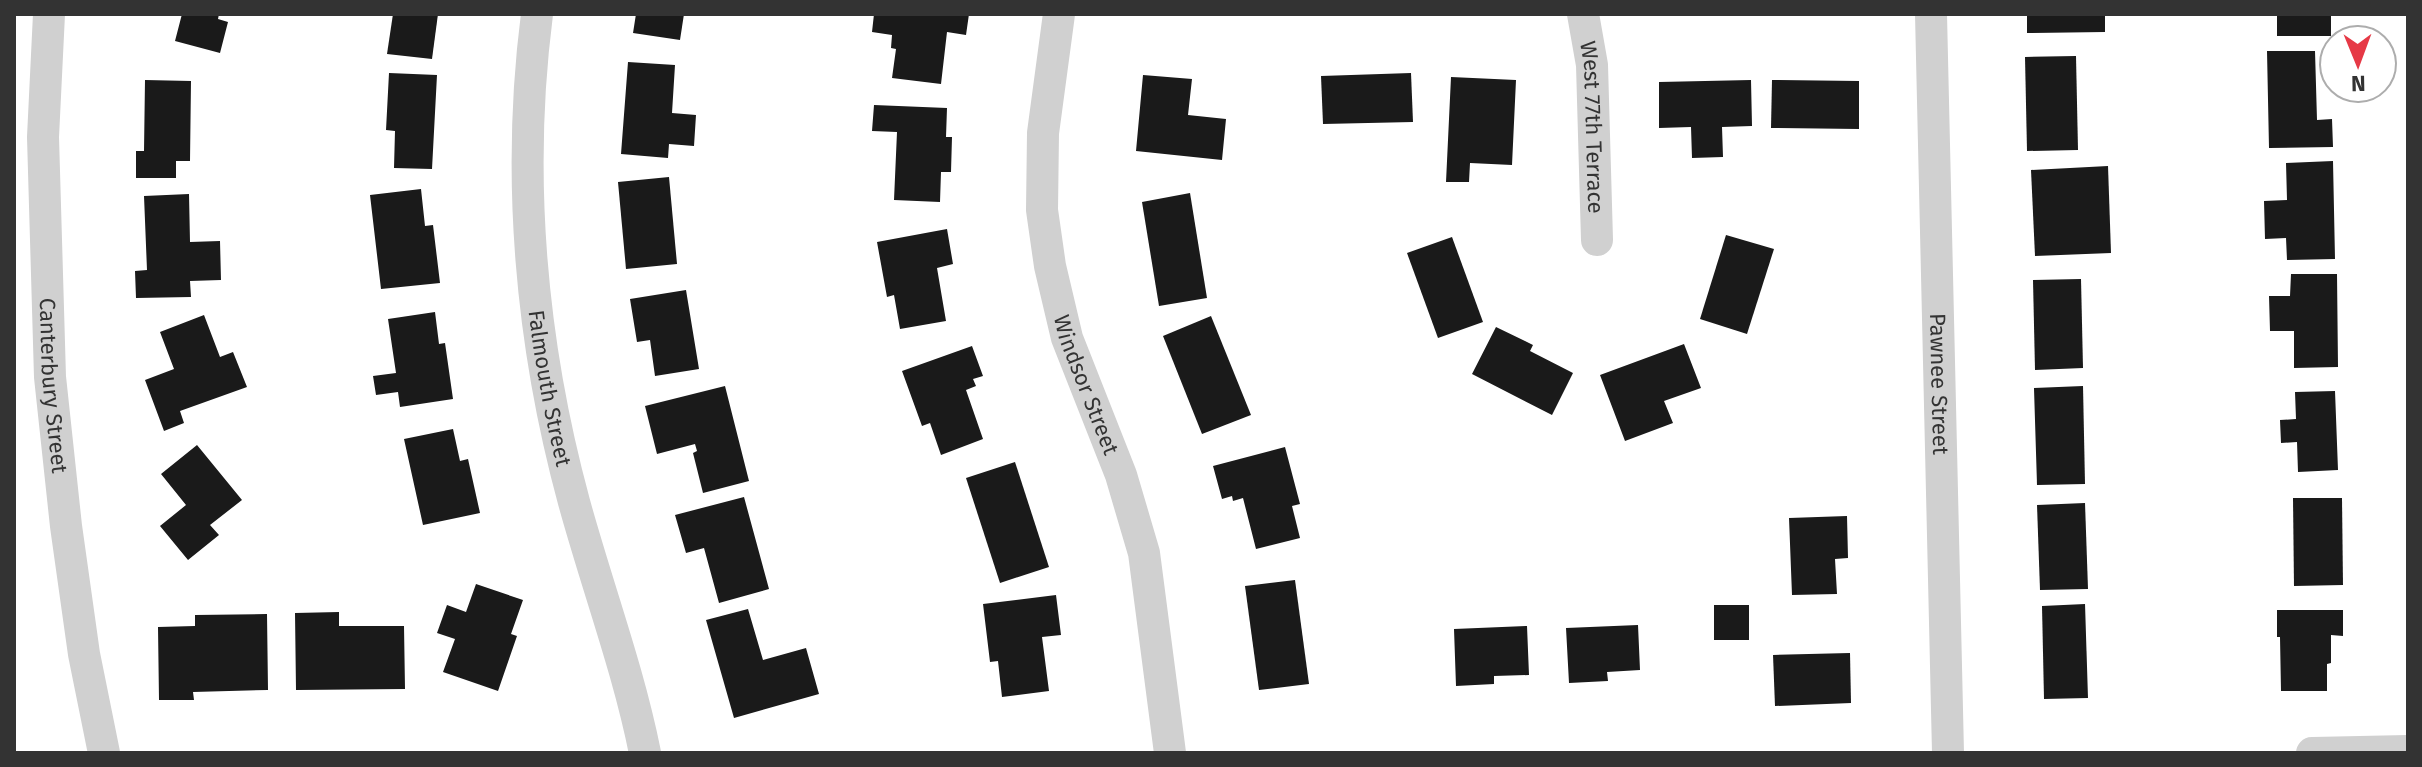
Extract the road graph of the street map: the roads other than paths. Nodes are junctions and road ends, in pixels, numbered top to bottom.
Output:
1 (49, 14) edge
2 (537, 14) edge
3 (1059, 14) edge
4 (1583, 14) edge
5 (1931, 14) edge
6 (1597, 240) dead end
7 (2408, 751) edge
8 (104, 753) edge
9 (645, 753) edge
10 (1170, 753) edge
11 (1948, 753) edge
12 (2312, 753) edge

1 - 8 street, Canterbury Street
2 - 9 street, Falmouth Street
3 - 10 street, Windsor Street
4 - 6 street, West 77th Terrace
5 - 11 street, Pawnee Street
7 - 12 street

